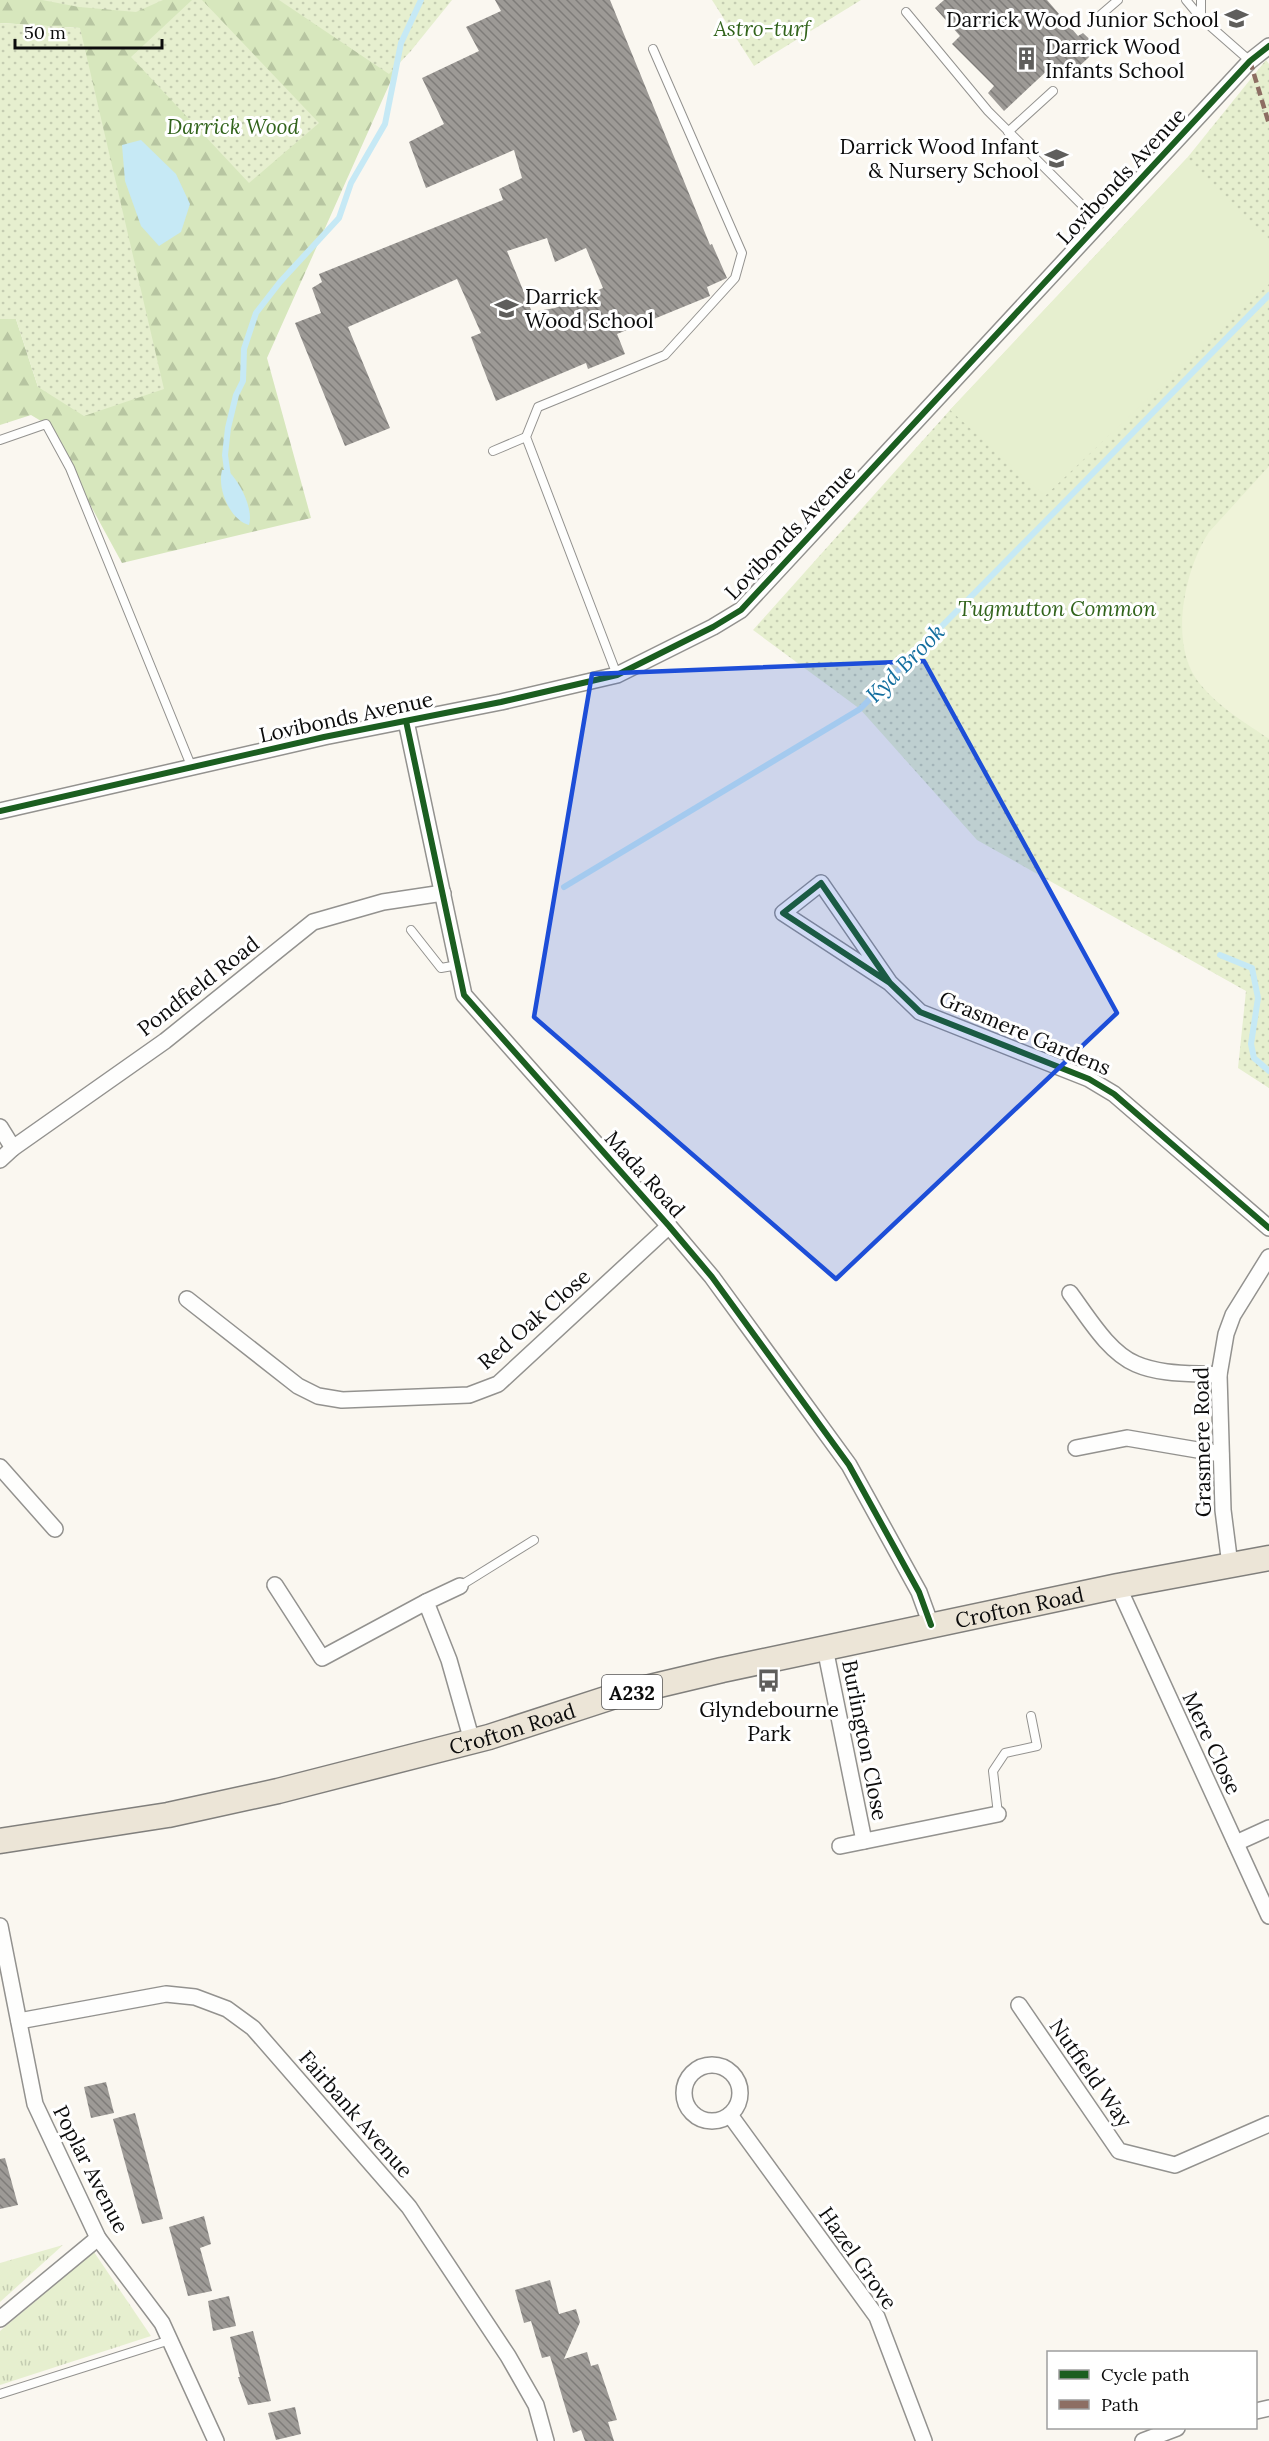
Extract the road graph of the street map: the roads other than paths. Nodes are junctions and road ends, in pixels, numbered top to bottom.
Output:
1 (1118, 0) edge
2 (1186, 0) edge
3 (1201, 0) edge
4 (906, 12) dead end
5 (1097, 18) dead end
6 (1201, 18) junction
7 (1269, 46) edge
8 (653, 49) dead end
9 (1250, 61) junction
10 (1053, 91) dead end
11 (1008, 132) junction
12 (1100, 223) junction
13 (526, 437) junction
14 (0, 440) edge
15 (493, 451) dead end
16 (617, 675) junction
17 (406, 721) junction
18 (192, 768) junction
19 (0, 811) edge
20 (443, 893) junction
21 (411, 930) dead end
22 (458, 965) junction
23 (890, 983) junction
24 (0, 1127) edge
25 (14, 1148) junction
26 (0, 1160) edge
27 (669, 1226) junction
28 (1269, 1228) edge
29 (1269, 1257) edge
30 (1070, 1293) dead end
31 (187, 1299) dead end
32 (1219, 1376) junction
33 (1076, 1448) dead end
34 (1221, 1454) junction
35 (0, 1467) edge
36 (55, 1529) dead end
37 (534, 1540) dead end
38 (1269, 1558) edge
39 (1230, 1565) junction
40 (276, 1585) dead end
41 (460, 1586) joint
42 (1118, 1586) junction
43 (426, 1602) junction
44 (931, 1625) junction
45 (825, 1648) junction
46 (1031, 1716) dead end
47 (472, 1741) junction
48 (998, 1814) joint
49 (1269, 1828) edge
50 (0, 1841) edge
51 (864, 1841) junction
52 (1236, 1843) junction
53 (840, 1846) dead end
54 (1269, 1916) edge
55 (0, 1926) edge
56 (1018, 2005) dead end
57 (19, 2021) junction
58 (730, 2115) dead end
59 (1269, 2124) edge
60 (98, 2238) junction
61 (0, 2319) edge
62 (170, 2340) junction
63 (0, 2394) edge
64 (1172, 2429) edge
65 (216, 2441) edge
66 (546, 2441) edge
67 (924, 2441) edge
68 (1143, 2441) edge

1 - 5 lane
2 - 6 lane
3 - 6 lane
4 - 11 lane
6 - 9 lane
7 - 9 street, Lovibonds Avenue
8 - 13 lane
9 - 12 street, Lovibonds Avenue
10 - 11 lane
11 - 12 lane
12 - 16 street, Lovibonds Avenue
13 - 15 lane
13 - 16 lane
14 - 18 lane
16 - 17 street, Lovibonds Avenue
17 - 18 street, Lovibonds Avenue
17 - 20 street, Mada Road
18 - 19 street, Lovibonds Avenue
20 - 22 street, Mada Road
20 - 25 street, Pondfield Road
21 - 22 lane
22 - 27 street, Mada Road
23 - 23 street, Grasmere Gardens
23 - 28 street, Grasmere Gardens
24 - 25 street
25 - 26 street, Pondfield Road
27 - 31 street, Red Oak Close
27 - 44 street, Mada Road
29 - 32 street, Grasmere Road
30 - 32 street
32 - 34 street, Grasmere Road
33 - 34 street
34 - 39 street, Grasmere Road
35 - 36 street
37 - 41 lane
38 - 39 main road, Crofton Road / A232
39 - 42 main road, Crofton Road / A232
40 - 43 street
41 - 43 street
42 - 44 main road, Crofton Road / A232
42 - 52 street, Mere Close
43 - 47 street
44 - 45 main road, Crofton Road / A232
45 - 47 main road, Crofton Road / A232
45 - 51 street, Burlington Close
46 - 48 lane
47 - 50 main road, Crofton Road / A232
48 - 51 street, Burlington Close
49 - 52 street
51 - 53 street, Burlington Close
52 - 54 street, Mere Close
55 - 57 street, Poplar Avenue
56 - 59 street, Nutfield Way
57 - 60 street, Poplar Avenue
57 - 66 street, Fairbank Avenue
58 - 67 street, Hazel Grove
60 - 61 street
60 - 62 street, Poplar Avenue
62 - 63 lane
62 - 65 street, Poplar Avenue
64 - 68 street

